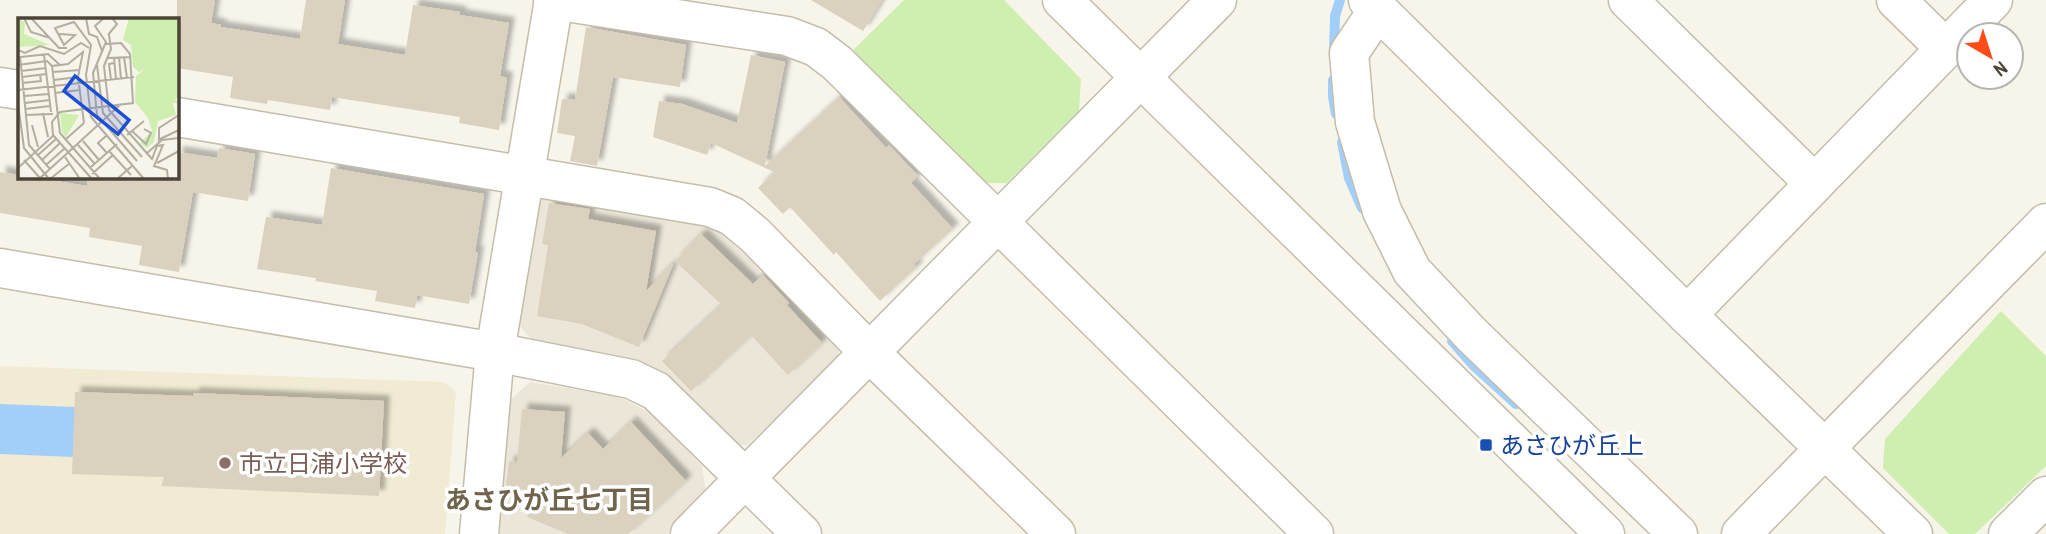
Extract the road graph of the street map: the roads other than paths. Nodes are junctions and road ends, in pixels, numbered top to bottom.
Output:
1 (554, 0) edge
2 (1062, 0) edge
3 (1217, 0) edge
4 (1628, 0) edge
5 (1896, 0) edge
6 (1993, 0) edge
7 (1373, 5) edge
8 (1945, 48) junction
9 (1140, 76) junction
10 (0, 87) edge
11 (18, 90) edge
12 (178, 117) edge
13 (524, 176) junction
14 (1814, 183) junction
15 (997, 222) junction
16 (2046, 223) edge
17 (0, 268) edge
18 (1686, 315) junction
19 (495, 352) junction
20 (869, 352) junction
21 (1824, 449) junction
22 (745, 478) junction
23 (2046, 496) edge
24 (479, 534) edge
25 (690, 534) edge
26 (802, 534) edge
27 (1056, 534) edge
28 (1314, 534) edge
29 (1605, 534) edge
30 (1678, 534) edge
31 (1741, 534) edge
32 (1913, 534) edge
33 (2008, 534) edge

1 - 13 street
1 - 15 street
2 - 9 street
3 - 9 street
4 - 14 street
5 - 8 street
6 - 8 street
7 - 18 street
7 - 30 street
8 - 14 street
9 - 15 street
9 - 29 street
10 - 11 street
12 - 13 street
13 - 19 street
13 - 20 street
14 - 18 street
15 - 20 street
15 - 28 street
16 - 21 street
17 - 19 street
18 - 21 street
19 - 22 street
19 - 24 street
20 - 22 street
20 - 27 street
21 - 31 street
21 - 32 street
22 - 25 street
22 - 26 street
23 - 33 street

